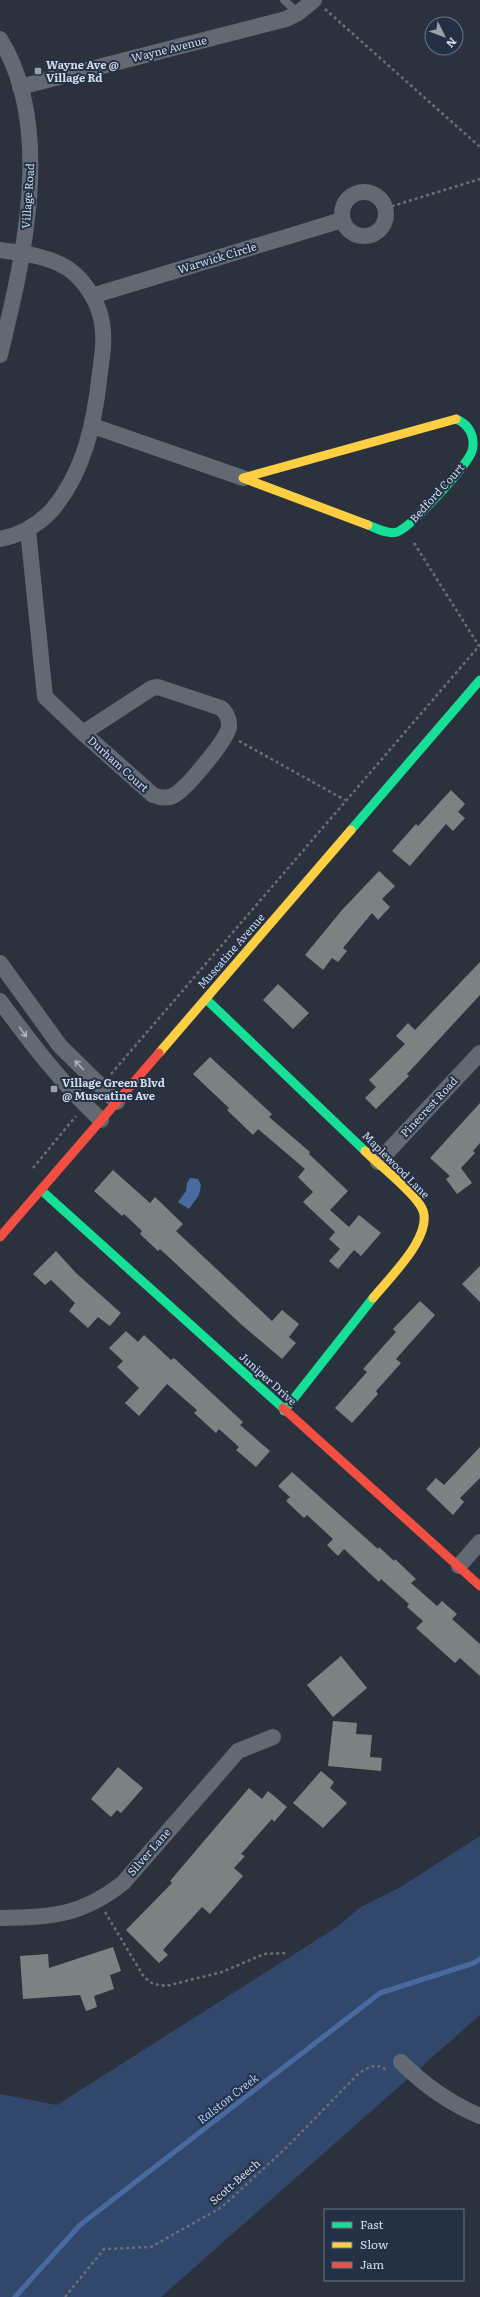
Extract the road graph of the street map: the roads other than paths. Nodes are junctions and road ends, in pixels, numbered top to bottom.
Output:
1 (284, 0) edge
2 (318, 3) edge
3 (298, 14) junction
4 (0, 39) edge
5 (20, 87) junction
6 (342, 220) junction
7 (0, 250) edge
8 (23, 253) junction
9 (92, 296) junction
10 (0, 355) edge
11 (93, 426) junction
12 (243, 478) junction
13 (28, 530) junction
14 (0, 539) edge
15 (480, 680) edge
16 (83, 733) junction
17 (0, 963) edge
18 (206, 999) junction
19 (0, 1000) edge
20 (480, 1052) edge
21 (116, 1102) junction
22 (101, 1120) junction
23 (378, 1162) junction
24 (40, 1190) junction
25 (0, 1237) edge
26 (284, 1411) junction
27 (480, 1542) edge
28 (458, 1566) junction
29 (480, 1586) edge
30 (273, 1737) dead end
31 (0, 1918) edge
32 (401, 2062) road end
33 (480, 2116) edge

1 - 3 lane
2 - 3 street, Wayne Avenue
3 - 5 street, Wayne Avenue
4 - 5 street, Village Road
5 - 8 street, Village Road
6 - 6 street
6 - 9 street, Warwick Circle
7 - 8 street
8 - 9 street
8 - 10 street, Village Road
9 - 11 street
11 - 12 street, Bedford Court
11 - 13 street
12 - 12 street, Bedford Court
13 - 14 street
13 - 16 street, Durham Court
15 - 18 street, Muscatine Avenue
16 - 16 street, Durham Court
21 -> 17 street
18 - 21 street, Muscatine Avenue
18 - 23 street, Maplewood Lane
19 -> 22 street
20 - 23 street, Pinecrest Road
21 - 22 street, Muscatine Avenue
22 - 24 street, Muscatine Avenue
23 - 26 street, Maplewood Lane
24 - 25 street, Muscatine Avenue
24 - 26 street, Juniper Drive
26 - 28 street, Juniper Drive
27 - 28 street
28 - 29 street, Juniper Drive
30 - 31 street, Silver Lane
32 - 33 street

